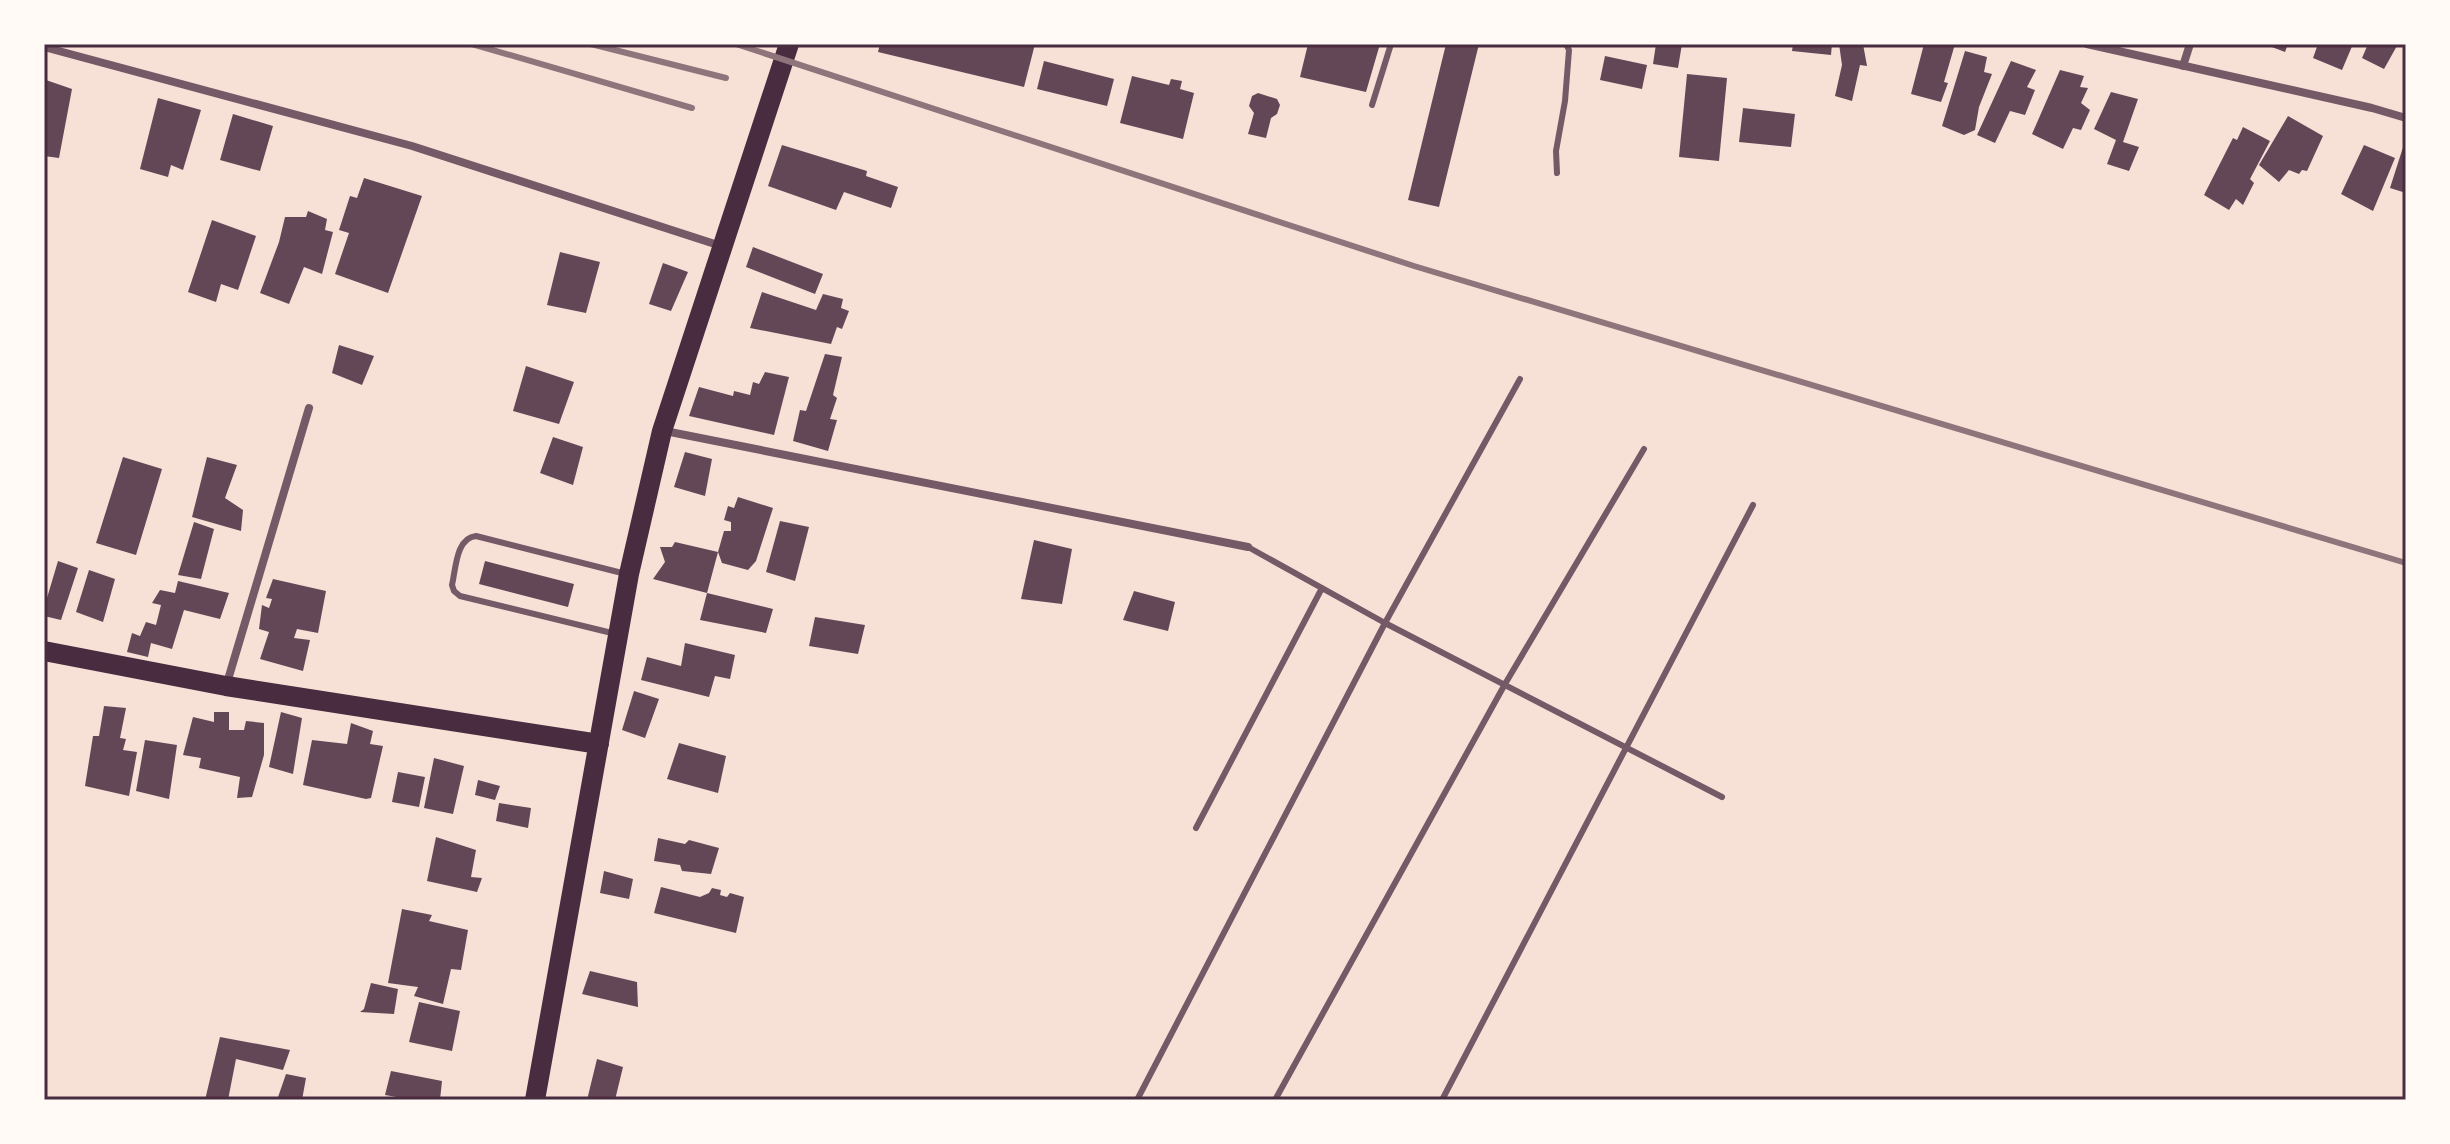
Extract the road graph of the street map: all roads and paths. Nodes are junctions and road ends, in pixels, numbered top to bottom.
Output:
1 (789, 44) edge
2 (1391, 44) edge
3 (1566, 44) edge
4 (2087, 44) edge
5 (2190, 44) edge
6 (44, 47) edge
7 (2183, 66) junction
8 (1372, 105) dead end
9 (2406, 118) edge
10 (1557, 173) dead end
11 (721, 246) junction
12 (1520, 379) dead end
13 (309, 408) dead end
14 (662, 431) junction
15 (1644, 449) dead end
16 (1753, 505) dead end
17 (1248, 547) joint
18 (629, 574) junction
19 (1322, 588) junction
20 (1385, 623) junction
21 (618, 634) junction
22 (44, 651) edge
23 (1505, 684) junction
24 (226, 686) junction
25 (599, 744) junction
26 (1625, 747) junction
27 (1722, 797) dead end
28 (1196, 828) dead end
29 (535, 1100) edge
30 (1137, 1100) edge
31 (1275, 1100) edge
32 (1442, 1100) edge

1 - 11 main road
2 - 8 lane
3 - 10 lane
4 - 7 street
5 - 7 street
6 - 11 street
7 - 9 street
11 - 14 main road
12 - 20 lane
13 - 24 street
14 - 17 street
14 - 18 main road
15 - 23 lane
16 - 26 lane
17 - 19 lane
18 - 21 main road
18 - 21 lane
19 - 20 lane
19 - 28 lane
20 - 23 lane
20 - 30 lane
21 - 25 main road
22 - 24 main road
23 - 26 lane
23 - 31 lane
24 - 25 main road
25 - 29 main road
26 - 27 lane
26 - 32 lane

